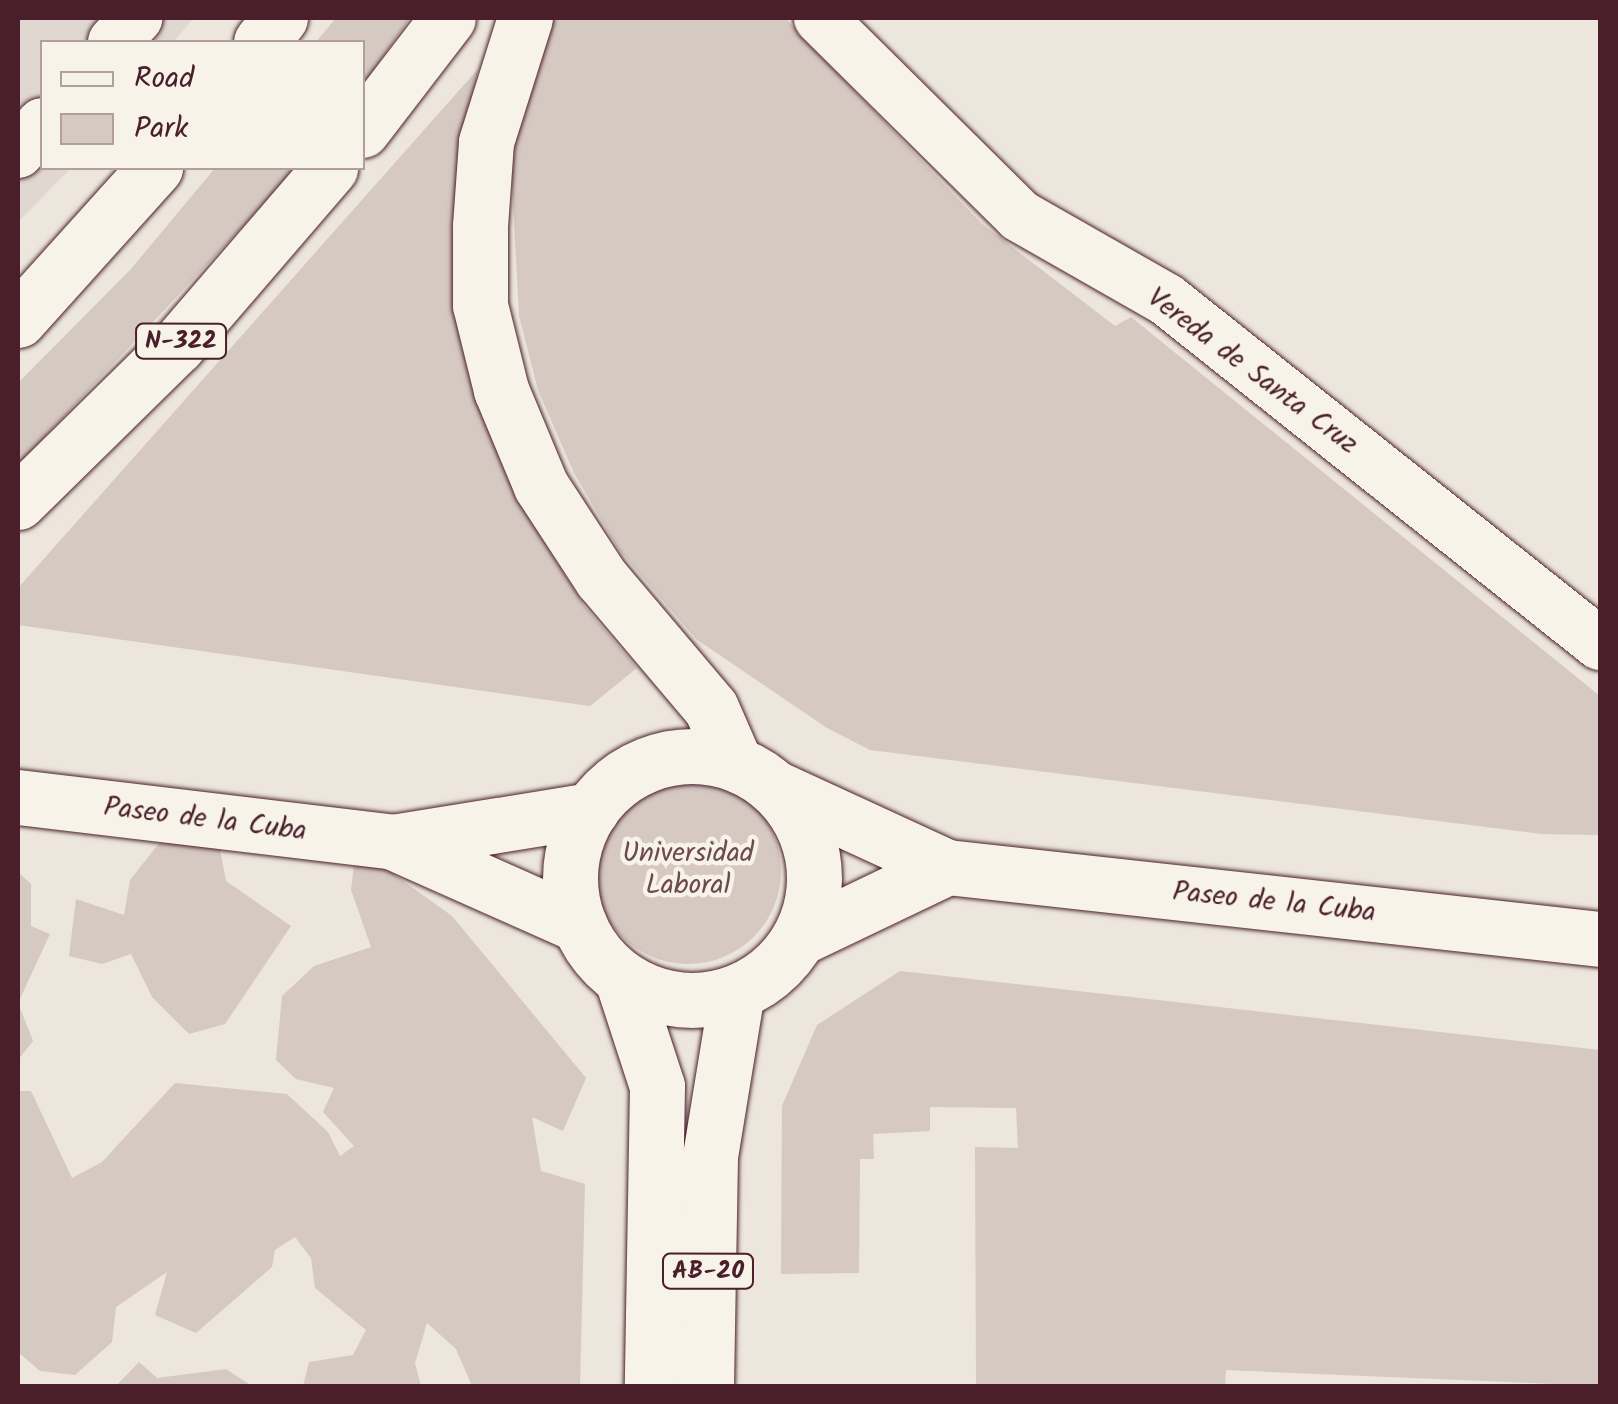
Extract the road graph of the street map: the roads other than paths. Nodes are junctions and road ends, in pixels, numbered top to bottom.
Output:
1 (136, 18) edge
2 (280, 18) edge
3 (448, 18) edge
4 (525, 18) edge
5 (820, 18) edge
6 (116, 40) edge
7 (263, 40) edge
8 (40, 126) edge
9 (365, 126) edge
10 (18, 152) edge
11 (153, 170) edge
12 (328, 170) edge
13 (18, 320) edge
14 (18, 502) edge
15 (1599, 638) edge
16 (755, 776) junction
17 (18, 797) edge
18 (591, 810) junction
19 (393, 842) junction
20 (947, 867) junction
21 (578, 925) junction
22 (799, 938) junction
23 (1600, 939) edge
24 (622, 978) junction
25 (737, 992) junction
26 (652, 1386) edge
27 (706, 1386) edge

1 - 6 street
2 - 7 main road
3 - 9 main road
4 - 16 main road
5 - 15 street, Vereda de Santa Cruz
8 - 10 street
11 - 13 main road
12 - 14 main road, N-322
16 - 18 main road
16 - 20 main road
16 - 22 main road
17 - 19 main road, Paseo de la Cuba
18 - 19 main road, Paseo de la Cuba
18 - 21 main road
19 - 21 main road, Paseo de la Cuba
20 - 22 main road
20 - 23 main road, Paseo de la Cuba
21 - 24 main road
22 - 25 main road
24 - 25 main road
24 - 26 main road
25 - 27 main road, AB-20

